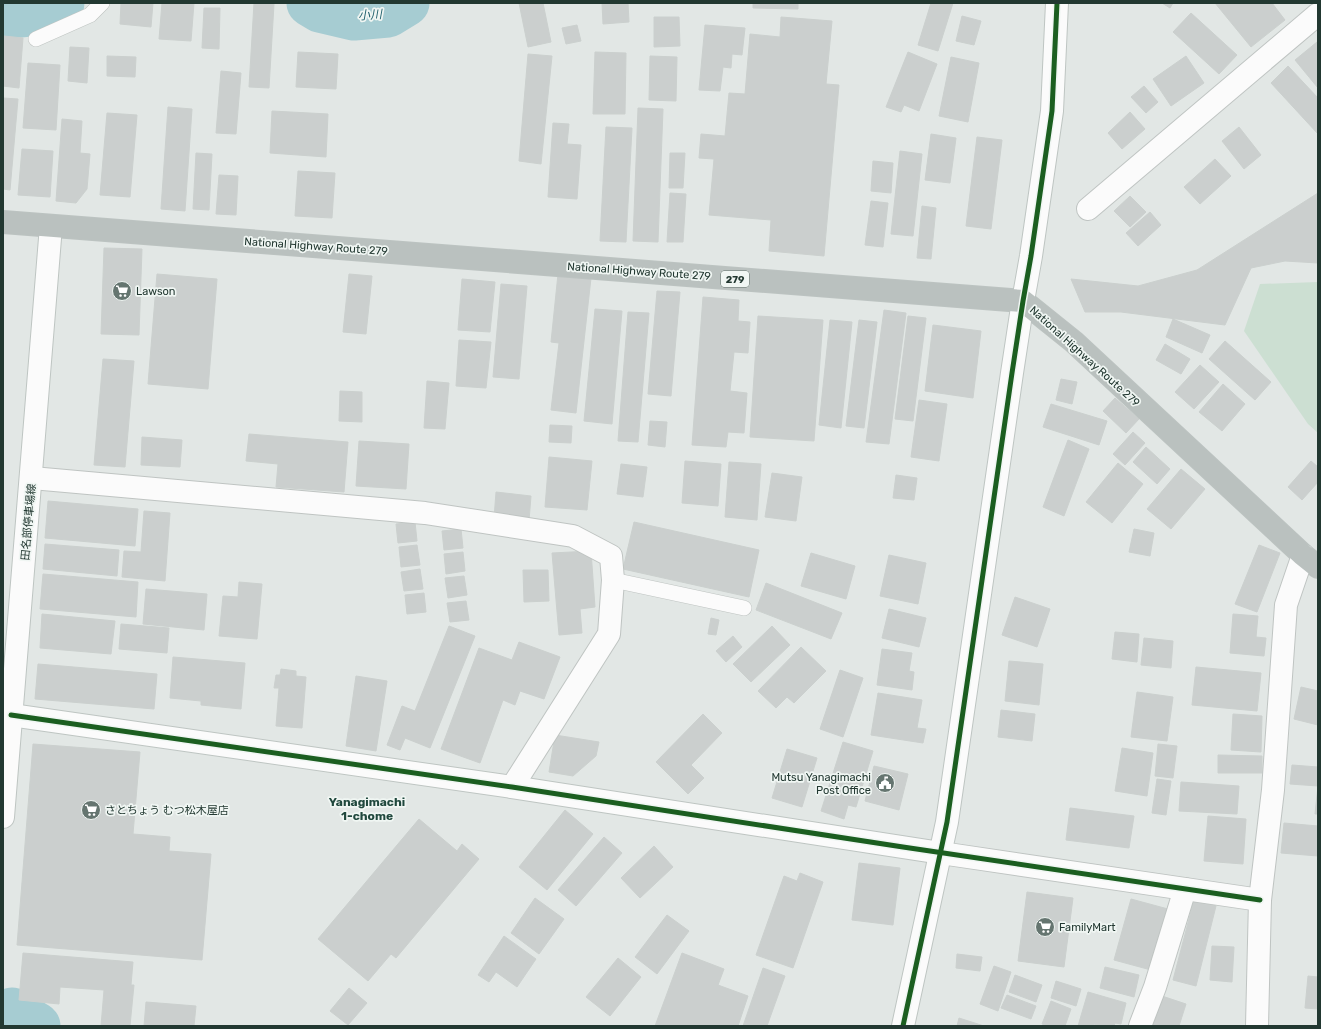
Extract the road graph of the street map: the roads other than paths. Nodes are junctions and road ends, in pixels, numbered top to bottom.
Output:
1 (102, 3) edge
2 (1057, 3) edge
3 (1318, 14) edge
4 (36, 39) dead end
5 (1088, 209) dead end
6 (3, 222) edge
7 (52, 226) junction
8 (1023, 301) junction
9 (32, 478) junction
10 (1310, 561) edge
11 (613, 580) junction
12 (744, 608) dead end
13 (12, 715) junction
14 (512, 787) junction
15 (3, 817) edge
16 (941, 853) junction
17 (1185, 889) junction
18 (1260, 900) junction
19 (904, 1026) edge
20 (1140, 1026) edge
21 (1258, 1026) edge

1 - 4 lane
2 - 8 street
3 - 5 street
6 - 7 highway, National Highway Route 279 / 279
7 - 8 highway, National Highway Route 279 / 279
7 - 9 street, 田名部停車場線
8 - 10 highway, National Highway Route 279
8 - 16 street
9 - 11 street
9 - 13 street, 田名部停車場線
10 - 18 street
11 - 12 lane
11 - 14 street
13 - 14 street
13 - 15 street, 田名部停車場線
14 - 16 street
16 - 17 street
16 - 19 street
17 - 18 street
17 - 20 street
18 - 21 street

